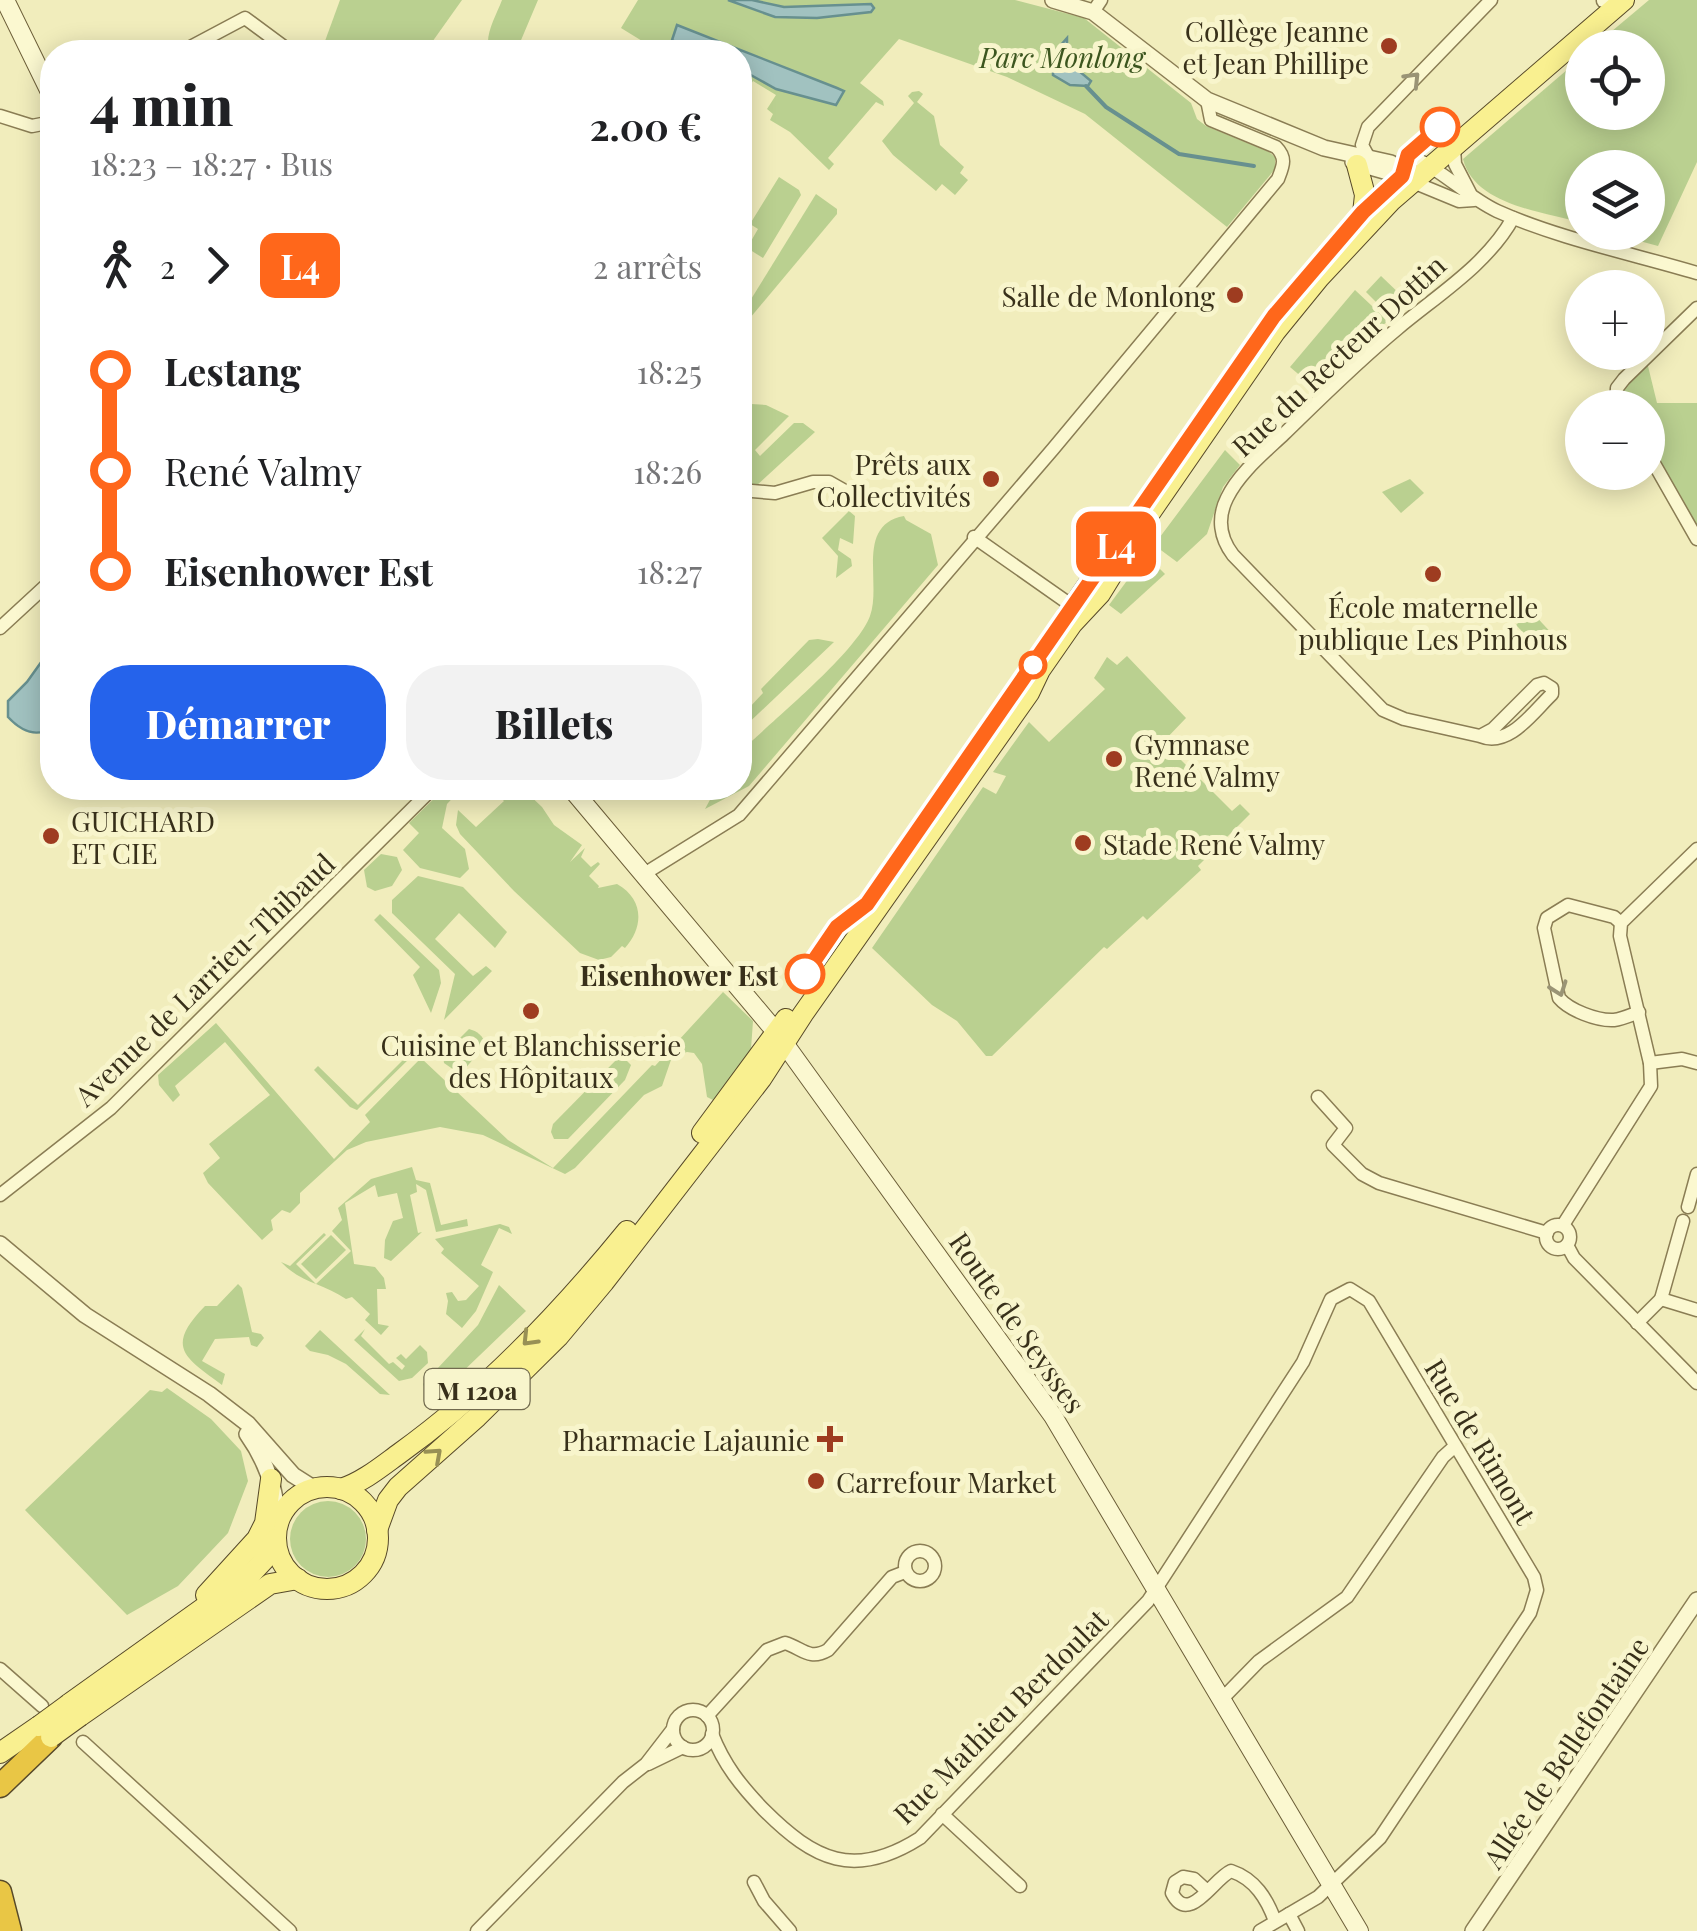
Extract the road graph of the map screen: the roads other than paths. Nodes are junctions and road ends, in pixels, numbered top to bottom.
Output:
1 (5, 0) edge
2 (1053, 0) edge
3 (1491, 0) edge
4 (1603, 0) edge
5 (1624, 0) edge
6 (1097, 6) edge
7 (204, 40) edge
8 (276, 40) edge
9 (40, 71) edge
10 (1207, 100) junction
11 (0, 116) edge
12 (40, 124) edge
13 (1454, 148) junction
14 (1362, 160) junction
15 (1426, 164) junction
16 (1407, 180) junction
17 (1474, 200) junction
18 (1363, 212) junction
19 (1513, 218) junction
20 (1697, 273) edge
21 (1697, 308) edge
22 (1617, 390) edge
23 (1665, 483) edge
24 (752, 491) edge
25 (852, 495) dead end
26 (974, 538) junction
27 (1697, 539) edge
28 (40, 581) edge
29 (40, 592) edge
30 (1079, 611) junction
31 (19, 614) junction
32 (0, 628) edge
33 (1480, 736) junction
34 (421, 800) edge
35 (581, 800) edge
36 (752, 800) edge
37 (752, 800) edge
38 (1697, 849) edge
39 (644, 874) junction
40 (1621, 923) junction
41 (1638, 1012) junction
42 (780, 1037) junction
43 (1650, 1062) junction
44 (1697, 1063) edge
45 (1318, 1097) dead end
46 (1697, 1174) edge
47 (0, 1195) edge
48 (1563, 1226) junction
49 (1547, 1233) junction
50 (0, 1244) edge
51 (1568, 1246) junction
52 (1661, 1299) junction
53 (1697, 1310) edge
54 (1638, 1323) junction
55 (1697, 1383) edge
56 (230, 1410) junction
57 (1454, 1447) junction
58 (271, 1479) junction
59 (315, 1489) junction
60 (341, 1489) junction
61 (377, 1530) junction
62 (277, 1532) junction
63 (1178, 1553) junction
64 (1144, 1568) junction
65 (905, 1572) dead end
66 (298, 1579) junction
67 (1156, 1590) junction
68 (1697, 1600) edge
69 (166, 1635) junction
70 (0, 1668) edge
71 (1222, 1700) junction
72 (74, 1710) junction
73 (707, 1716) junction
74 (44, 1723) junction
75 (673, 1729) junction
76 (712, 1734) junction
77 (82, 1742) dead end
78 (689, 1748) junction
79 (0, 1753) edge
80 (646, 1764) junction
81 (724, 1765) junction
82 (0, 1769) edge
83 (0, 1786) edge
84 (942, 1814) junction
85 (754, 1882) dead end
86 (1331, 1884) junction
87 (1020, 1886) dead end
88 (0, 1892) edge
89 (1207, 1892) dead end
90 (1289, 1914) junction
91 (1275, 1922) junction
92 (788, 1930) edge
93 (10, 1931) edge
94 (290, 1931) edge
95 (478, 1931) edge
96 (1260, 1931) edge
97 (1298, 1931) edge
98 (1359, 1931) edge
99 (1473, 1931) edge

1 - 9 main road
2 - 6 street
14 -> 3 street
4 - 15 main road
5 - 13 main road
6 - 10 street
7 - 8 street
10 - 14 street
10 - 26 street
11 - 12 street
13 - 15 main road
13 - 17 street
14 - 16 street
14 - 18 main road
15 - 16 main road
15 - 17 street
16 - 17 street
16 - 18 main road
16 - 30 main road
17 - 19 street
18 - 30 main road
19 - 20 street
19 - 33 street, Rue du Recteur Dottin
21 - 22 street
23 - 27 street
24 - 25 street
26 - 30 street
26 - 37 street
28 - 31 street
29 - 31 street
30 - 42 main road
31 - 32 street
33 - 33 street
34 - 47 street, Avenue de Larrieu-Thibaud
35 - 39 main road, Route de Seysses
36 - 39 street
38 - 40 street
39 - 42 main road, Route de Seysses
40 - 41 street
40 -> 41 street
41 - 43 street
42 -> 60 main road, M 120a
61 -> 42 main road, M 120a
42 - 64 main road, Route de Seysses
43 - 44 street
43 - 48 street
45 - 49 street
46 - 52 street
48 - 49 street
48 - 51 street
49 - 51 street
50 - 56 street
51 - 54 street
52 - 53 street
52 - 54 street
54 - 55 street
56 - 58 street
56 - 59 street
57 - 63 street, Rue de Rimont
57 - 71 street
57 - 86 street, Rue de Rimont
58 - 62 street
58 - 69 main road
59 - 60 main road
59 - 62 main road
60 - 61 main road
61 - 66 main road
62 - 66 main road
62 - 69 main road
63 - 64 street
63 - 67 street, Rue de Rimont
64 - 67 main road, Route de Seysses
65 - 73 street
66 - 72 main road
67 - 71 main road, Route de Seysses
67 - 84 street, Rue Mathieu Berdoulat
68 - 99 street, Allée de Bellefontaine
69 - 72 main road
70 - 74 street
71 - 86 main road, Route de Seysses
72 - 74 main road, bridge
73 - 75 street
73 - 76 street
74 - 79 main road
74 - 82 main road
74 - 83 highway
75 - 78 street
75 - 80 street
76 - 78 street
76 - 81 street, Rue Mathieu Berdoulat
77 - 94 street
78 - 80 street
78 - 81 street, Rue Mathieu Berdoulat
80 - 95 street
81 - 84 street, Rue Mathieu Berdoulat
84 - 87 street
85 - 92 street
86 - 90 street, Rue de Rimont
86 - 98 main road, Route de Seysses
88 - 93 highway
89 - 91 street
90 - 91 street, Rue de Rimont
90 - 97 street
91 - 96 street, Rue de Rimont

